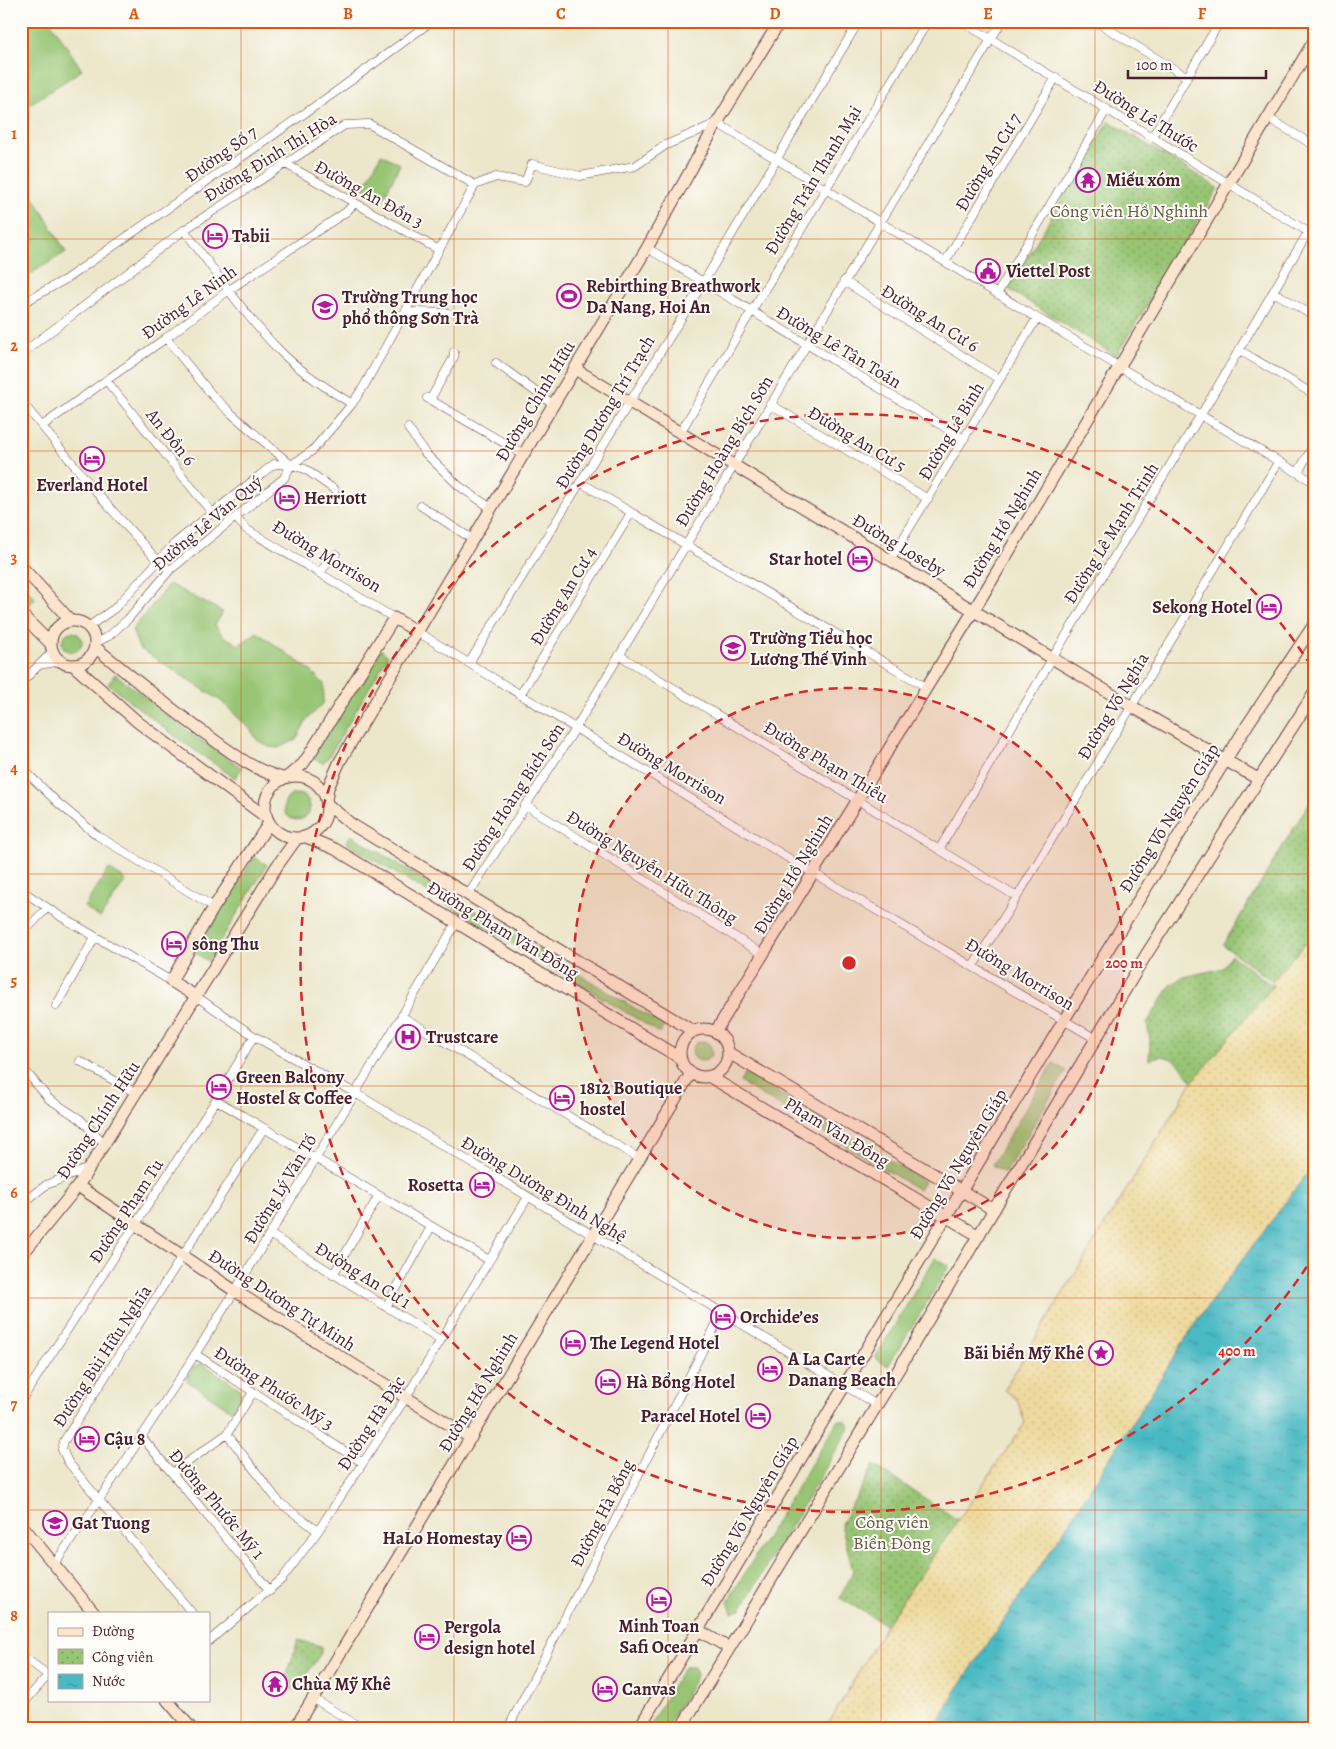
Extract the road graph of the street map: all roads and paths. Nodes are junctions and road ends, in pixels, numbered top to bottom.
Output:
1 (432, 21) edge
2 (780, 21) edge
3 (859, 21) edge
4 (928, 21) edge
5 (961, 21) edge
6 (1002, 21) edge
7 (1096, 21) edge
8 (1220, 21) edge
9 (992, 39) junction
10 (1315, 39) edge
11 (1056, 77) junction
12 (1187, 77) junction
13 (1107, 109) junction
14 (1268, 118) junction
15 (717, 123) junction
16 (1152, 137) junction
17 (1315, 146) edge
18 (776, 158) junction
19 (284, 163) junction
20 (475, 185) junction
21 (1229, 185) junction
22 (826, 188) junction
23 (354, 204) junction
24 (881, 222) junction
25 (184, 230) junction
26 (1311, 234) edge
27 (647, 248) junction
28 (439, 250) junction
29 (945, 262) junction
30 (844, 281) junction
31 (703, 282) junction
32 (229, 290) junction
33 (1274, 292) junction
34 (997, 294) junction
35 (21, 304) edge
36 (448, 312) dead end
37 (751, 312) junction
38 (403, 314) junction
39 (1315, 317) edge
40 (1037, 318) junction
41 (166, 338) junction
42 (806, 345) junction
43 (1240, 350) junction
44 (454, 352) dead end
45 (21, 354) edge
46 (496, 363) dead end
47 (1119, 366) junction
48 (575, 369) junction
49 (106, 380) junction
50 (999, 380) junction
51 (1315, 395) edge
52 (21, 401) edge
53 (628, 402) junction
54 (352, 404) junction
55 (770, 404) junction
56 (554, 405) junction
57 (1200, 416) junction
58 (42, 426) junction
59 (408, 428) dead end
60 (680, 434) junction
61 (964, 439) junction
62 (1315, 443) edge
63 (523, 454) junction
64 (1279, 461) junction
65 (291, 465) junction
66 (734, 465) junction
67 (1298, 472) junction
68 (580, 482) junction
69 (1315, 483) edge
70 (335, 490) dead end
71 (928, 500) junction
72 (421, 506) dead end
73 (491, 508) junction
74 (212, 513) junction
75 (631, 513) junction
76 (236, 518) junction
77 (472, 539) junction
78 (684, 545) junction
79 (336, 554) dead end
80 (890, 560) junction
81 (158, 561) junction
82 (21, 566) edge
83 (170, 570) junction
84 (320, 573) junction
85 (974, 610) junction
86 (21, 614) edge
87 (394, 618) junction
88 (71, 621) junction
89 (1315, 623) edge
90 (88, 627) junction
91 (416, 631) junction
92 (95, 645) junction
93 (52, 648) junction
94 (619, 655) junction
95 (1053, 657) junction
96 (61, 661) junction
97 (469, 663) junction
98 (39, 664) junction
99 (73, 665) junction
100 (21, 682) edge
101 (926, 687) junction
102 (1315, 692) edge
103 (520, 695) junction
104 (1130, 706) junction
105 (574, 729) junction
106 (1226, 760) junction
107 (21, 768) edge
108 (285, 777) junction
109 (1258, 779) junction
110 (858, 799) junction
111 (327, 802) junction
112 (525, 805) junction
113 (267, 820) junction
114 (302, 837) junction
115 (940, 848) junction
116 (813, 873) junction
117 (21, 890) edge
118 (468, 895) junction
119 (1017, 897) junction
120 (214, 907) junction
121 (47, 908) junction
122 (456, 923) junction
123 (21, 935) edge
124 (95, 937) junction
125 (764, 955) junction
126 (973, 966) junction
127 (171, 981) junction
128 (197, 997) junction
129 (56, 1006) dead end
130 (403, 1017) junction
131 (1064, 1020) junction
132 (693, 1031) junction
133 (716, 1031) junction
134 (254, 1036) junction
135 (1096, 1039) junction
136 (729, 1053) junction
137 (680, 1058) junction
138 (80, 1061) dead end
139 (21, 1066) edge
140 (691, 1073) junction
141 (710, 1076) junction
142 (136, 1093) junction
143 (355, 1093) junction
144 (216, 1100) junction
145 (264, 1128) junction
146 (104, 1144) junction
147 (316, 1158) junction
148 (640, 1159) junction
149 (89, 1168) junction
150 (78, 1186) junction
151 (962, 1191) junction
152 (378, 1197) junction
153 (528, 1197) junction
154 (22, 1204) edge
155 (994, 1210) junction
156 (947, 1217) junction
157 (135, 1225) junction
158 (431, 1227) junction
159 (271, 1235) junction
160 (594, 1236) junction
161 (979, 1236) junction
162 (21, 1256) edge
163 (184, 1257) junction
164 (489, 1260) junction
165 (333, 1275) junction
166 (235, 1291) junction
167 (386, 1307) junction
168 (722, 1313) junction
169 (440, 1340) junction
170 (195, 1354) junction
171 (845, 1385) junction
172 (253, 1392) junction
173 (405, 1399) junction
174 (21, 1400) edge
175 (877, 1405) junction
176 (227, 1434) junction
177 (142, 1436) junction
178 (471, 1438) junction
179 (363, 1462) junction
180 (172, 1473) junction
181 (100, 1498) junction
182 (21, 1524) edge
183 (318, 1531) junction
184 (54, 1564) junction
185 (270, 1591) junction
186 (93, 1612) edge
187 (191, 1612) edge
188 (698, 1630) junction
189 (210, 1638) edge
190 (729, 1648) junction
191 (21, 1655) edge
192 (48, 1674) edge
193 (314, 1699) junction
194 (169, 1702) edge
195 (21, 1706) edge
196 (191, 1728) edge
197 (295, 1728) edge
198 (362, 1728) edge
199 (508, 1728) edge
200 (639, 1728) edge
201 (681, 1728) edge

1 - 35 street, Đường Số 7
2 - 15 street, Đường Chính Hữu
3 - 18 street, Đường Dương Trí Trạch
4 - 22 street, Đường Trần Thanh Mại
5 - 9 street, Đường Lê Thước
6 - 9 street, Đường Hoàng Bích Sơn
7 - 12 street
8 - 12 street
9 - 11 street, Đường Lê Thước
9 - 24 street, Đường Hoàng Bích Sơn
10 - 14 street, Đường Hồ Nghinh
11 - 13 street, Đường Lê Thước
11 - 29 street, Đường An Cư 7
12 - 16 street
13 - 16 street, Đường Lê Thước
13 - 34 street
14 - 17 street
14 - 21 street, Đường Hồ Nghinh
15 - 18 street
15 - 20 street
15 - 27 street, Đường Chính Hữu
16 - 21 street, Đường Lê Thước
18 - 22 street
18 - 31 street, Đường Dương Trí Trạch
19 - 20 street, Đường Đinh Thị Hòa
19 - 23 street, Đường An Đồn 3
19 - 25 street, Đường Đinh Thị Hòa
20 - 28 street, Đường Lê Văn Quý
21 - 26 street, Đường Lê Thước
21 - 47 street, Đường Hồ Nghinh
22 - 24 street
22 - 37 street, Đường Trần Thanh Mại
23 - 28 street, Đường An Đồn 3
23 - 32 street, Đường Lê Ninh
24 - 29 street
24 - 30 street, Đường Hoàng Bích Sơn
25 - 32 street
25 - 45 street, Đường Đinh Thị Hòa
26 - 33 street, Đường Lê Mạnh Trinh
27 - 31 street, Đường Lê Tân Toán
27 - 48 street, Đường Chính Hữu
28 - 38 street, Đường Lê Văn Quý
29 - 34 street
30 - 42 street, Đường Hoàng Bích Sơn
30 - 50 street, Đường An Cư 6
31 - 37 street, Đường Lê Tân Toán
31 - 53 street, Đường Dương Trí Trạch
32 - 41 street, Đường Lê Ninh
32 - 54 street
33 - 39 street
33 - 43 street, Đường Lê Mạnh Trinh
34 - 40 street
36 - 38 street
37 - 42 street, Đường Lê Tân Toán
37 - 60 street, Đường Trần Thanh Mại
38 - 54 street, Đường Lê Văn Quý
40 - 47 street
40 - 50 street, Đường Lê Binh
41 - 49 street, Đường Lê Ninh
41 - 65 street
42 - 55 street, Đường Hoàng Bích Sơn
42 - 61 street, Đường Lê Tân Toán
43 - 51 street
43 - 57 street, Đường Lê Mạnh Trinh
44 - 63 street
46 - 56 street
47 - 57 street
47 - 85 street, Đường Hồ Nghinh
48 - 53 street, Đường Loseby
48 - 56 street, Đường Chính Hữu
49 - 58 street, Đường Lê Ninh
49 - 74 street, An Đồn 6
50 - 61 street, Đường Lê Binh
52 - 58 street
53 - 60 street, Đường Loseby
53 - 68 street, Đường Dương Trí Trạch
54 - 65 street, Đường Lê Văn Quý
55 - 66 street, Đường Hoàng Bích Sơn
55 - 71 street, Đường An Cư 5
56 - 63 street, Đường Chính Hữu
57 - 64 street
57 - 95 street, Đường Lê Mạnh Trinh
58 - 81 street
59 - 73 street
60 - 66 street, Đường Loseby
61 - 71 street, Đường Lê Binh
62 - 67 street
63 - 73 street, Đường Chính Hữu
64 - 67 street
64 - 104 street, Đường Võ Nghĩa
65 - 70 street
65 - 74 street, Đường Lê Văn Quý
65 - 76 street, Đường Lê Văn Quý
66 - 78 street, Đường Hoàng Bích Sơn
66 - 80 street, Đường Loseby
67 - 69 street
68 - 75 street
68 - 97 street, Đường Dương Trí Trạch
71 - 80 street, Đường Lê Binh
72 - 77 street
73 - 77 street, Đường Chính Hữu
74 - 81 street, Đường Lê Văn Quý
75 - 78 street
75 - 103 street, Đường An Cư 4
76 - 83 street, Đường Lê Văn Quý
76 - 84 street, Đường Morrison
77 - 91 street, Đường Chính Hữu
78 - 94 street, Đường Hoàng Bích Sơn
78 - 101 street
79 - 84 street
80 - 85 street, Đường Loseby
81 - 83 street
81 - 90 street, Đường Lê Văn Quý
82 - 88 street
83 - 92 street, Đường Lê Văn Quý
84 - 87 street, Đường Morrison
85 - 95 street, Đường Loseby
85 - 101 street, Đường Hồ Nghinh
86 - 93 street
87 - 91 street, Đường Morrison
87 - 108 street
88 - 90 street
88 - 93 street
89 - 106 street, Đường Võ Nguyên Giáp
90 - 92 street
91 - 97 street, Đường Morrison
91 - 111 street, Đường Chính Hữu
92 - 99 street
92 - 108 street
93 - 96 street
93 - 98 street
94 - 105 street, Đường Hoàng Bích Sơn
94 - 110 street, Đường Phạm Thiều
95 - 104 street, Đường Loseby
95 - 115 street, Đường Lê Mạnh Trinh
96 - 98 street
96 - 99 street
97 - 103 street, Đường Morrison
98 - 100 street
99 - 113 street
101 - 110 street, Đường Hồ Nghinh
102 - 109 street
103 - 105 street, Đường Morrison
104 - 106 street, Đường Loseby
104 - 119 street, Đường Võ Nghĩa
105 - 112 street, Đường Hoàng Bích Sơn
105 - 116 street, Đường Morrison
106 - 109 street, Đường Loseby
106 - 131 street, Đường Võ Nguyên Giáp
107 - 120 street
108 - 111 street
108 - 113 street
109 - 135 street
110 - 115 street, Đường Phạm Thiều
110 - 116 street, Đường Hồ Nghinh
111 - 114 street
111 - 118 street, Đường Phạm Văn Đồng
112 - 118 street, Đường Hoàng Bích Sơn
112 - 125 street, Đường Nguyễn Hữu Thông
113 - 114 street
113 - 120 street
114 - 122 street, Đường Phạm Văn Đồng
114 - 128 street, Đường Chính Hữu
115 - 119 street, Đường Phạm Thiều
116 - 125 street, Đường Hồ Nghinh
116 - 126 street, Đường Morrison
117 - 121 street
118 - 132 street, Đường Phạm Văn Đồng
119 - 126 street, Đường Võ Nghĩa
120 - 127 street
121 - 123 street
121 - 124 street
122 - 130 street, Đường Lý Văn Tố
122 - 137 street, Đường Phạm Văn Đồng
124 - 127 street
124 - 129 street
125 - 133 street, Đường Hồ Nghinh
126 - 131 street, Đường Morrison
127 - 128 street
128 - 134 street, Đường Dương Đình Nghệ
128 - 142 street, Đường Chính Hữu
130 - 143 street, Đường Lý Văn Tố
130 - 148 street
131 - 135 street, Đường Morrison
131 - 151 street, Đường Võ Nguyên Giáp
132 - 133 street
132 - 137 street
133 - 136 street
134 - 143 street, Đường Dương Đình Nghệ
134 - 144 street, Đường Phạm Tu
135 - 155 street
136 - 141 street
136 - 151 street, Phạm Văn Đồng
137 - 140 street
138 - 142 street
139 - 146 street
140 - 141 street
140 - 148 street, Đường Hồ Nghinh
141 - 156 street, Phạm Văn Đồng
142 - 146 street, Đường Chính Hữu
143 - 147 street, Đường Lý Văn Tố
143 - 153 street, Đường Dương Đình Nghệ
144 - 145 street
144 - 157 street, Đường Phạm Tu
145 - 147 street
145 - 163 street, Đường Bùi Hữu Nghĩa
146 - 149 street, Đường Chính Hữu
147 - 152 street
147 - 159 street, Đường Lý Văn Tố
148 - 160 street, Đường Hồ Nghinh
149 - 150 street, Đường Chính Hữu
149 - 154 street
150 - 157 street, Đường Dương Tự Minh
150 - 162 street, Đường Chính Hữu
151 - 155 street
151 - 156 street, Đường Võ Nguyên Giáp
152 - 158 street
152 - 165 street
153 - 160 street, Đường Dương Đình Nghệ
153 - 164 street, Đường Hà Đặc
155 - 161 street
156 - 161 street
156 - 171 street, Đường Võ Nguyên Giáp
157 - 163 street, Đường Dương Tự Minh
157 - 174 street, Đường Phạm Tu
158 - 164 street
158 - 167 street
159 - 165 street, Đường An Cư 1
159 - 166 street, Đường Lý Văn Tố
160 - 168 street, Đường Dương Đình Nghệ
160 - 178 street, Đường Hồ Nghinh
161 - 175 street
163 - 166 street, Đường Dương Tự Minh
163 - 181 street, Đường Bùi Hữu Nghĩa
164 - 169 street, Đường Hà Đặc
165 - 167 street, Đường An Cư 1
166 - 170 street, Đường Lý Văn Tố
166 - 173 street, Đường Dương Tự Minh
167 - 169 street, Đường An Cư 1
168 - 171 street, Đường Dương Đình Nghệ
168 - 199 street, Đường Hà Bổng
169 - 173 street, Đường Hà Đặc
170 - 172 street, Đường Phước Mỹ 3
170 - 177 street, Đường Lý Văn Tố
171 - 175 street, Đường Dương Đình Nghệ
171 - 188 street, Đường Võ Nguyên Giáp
172 - 176 street
172 - 179 street, Đường Phước Mỹ 3
173 - 178 street, Đường Dương Tự Minh
173 - 179 street, Đường Hà Đặc
175 - 190 street
176 - 180 street
176 - 183 street
177 - 180 street, Đường Phước Mỹ 1
177 - 181 street, Đường Lý Văn Tố
178 - 193 street, Đường Hồ Nghinh
179 - 183 street, Đường Hà Đặc
180 - 185 street, Đường Phước Mỹ 1
181 - 184 street, Đường Lý Văn Tố
181 - 187 street, Đường Bùi Hữu Nghĩa
182 - 184 street
183 - 185 street, Đường Hà Đặc
184 - 186 street
185 - 189 street, Đường Hà Đặc
188 - 190 street
188 - 200 street, Đường Võ Nguyên Giáp
190 - 201 street
191 - 192 street
192 - 195 street
193 - 197 street, Đường Hồ Nghinh
193 - 198 street
194 - 196 street

